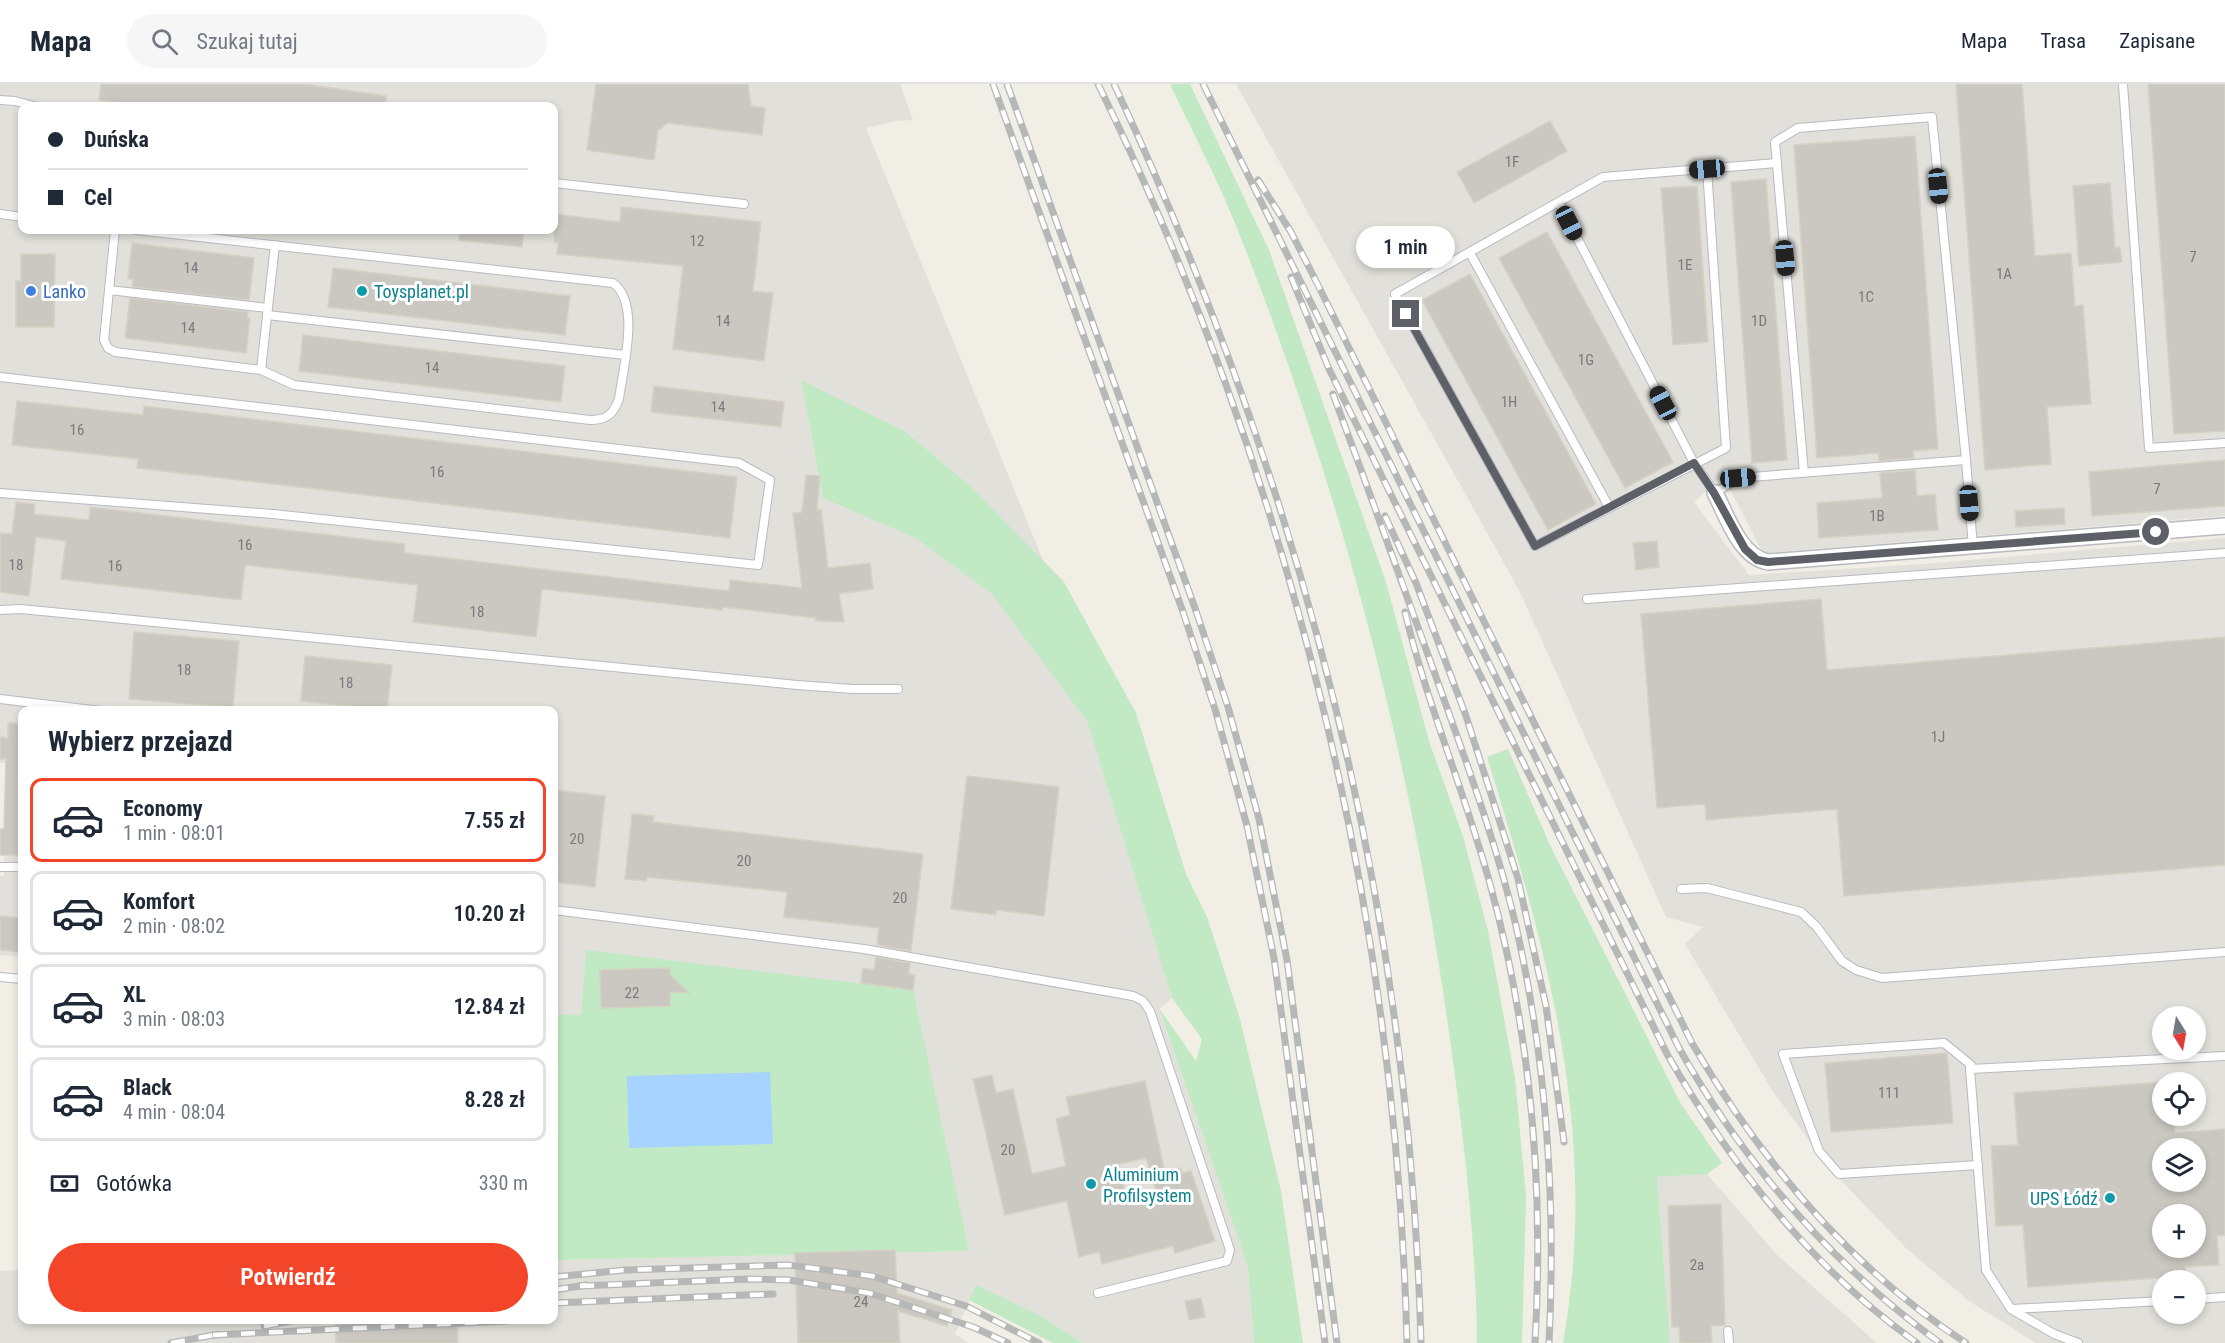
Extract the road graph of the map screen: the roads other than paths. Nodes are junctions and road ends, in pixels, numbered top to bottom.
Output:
1 (2122, 84) edge
2 (0, 100) edge
3 (19, 102) edge
4 (1777, 163) junction
5 (1707, 169) junction
6 (558, 183) edge
7 (1559, 203) junction
8 (744, 204) dead end
9 (0, 214) edge
10 (18, 216) edge
11 (114, 234) edge
12 (173, 234) edge
13 (275, 245) junction
14 (1470, 253) junction
15 (109, 290) junction
16 (267, 311) junction
17 (624, 355) junction
18 (261, 370) junction
19 (0, 377) edge
20 (2225, 443) edge
21 (1966, 460) junction
22 (1694, 463) junction
23 (1804, 473) junction
24 (0, 493) edge
25 (1714, 493) junction
26 (1609, 507) junction
27 (2225, 526) edge
28 (1973, 547) junction
29 (2225, 553) edge
30 (1587, 599) dead end
31 (0, 610) edge
32 (898, 689) dead end
33 (0, 699) edge
34 (60, 706) edge
35 (0, 867) edge
36 (18, 867) edge
37 (1681, 889) dead end
38 (558, 911) edge
39 (2225, 952) edge
40 (0, 977) edge
41 (18, 979) edge
42 (2225, 1056) edge
43 (1971, 1069) junction
44 (1978, 1165) junction
45 (1098, 1293) dead end
46 (2225, 1297) edge
47 (2206, 1298) edge
48 (2152, 1302) edge
49 (2011, 1309) junction
50 (1728, 1331) dead end
51 (1729, 1343) edge
52 (2078, 1343) edge

1 - 20 lane
2 - 3 lane
4 - 5 lane
4 - 21 lane
4 - 23 lane
5 - 7 lane
5 - 22 lane
6 - 8 lane
7 - 14 lane
7 - 22 lane
9 - 10 lane
11 - 15 lane
12 - 13 lane
13 - 16 lane
13 - 17 lane
14 - 26 lane
14 - 26 lane
15 - 16 lane
15 - 18 lane
16 - 17 lane
16 - 18 lane
17 - 18 lane
19 - 24 lane
21 - 23 lane
21 - 28 lane
22 - 25 lane
22 - 26 lane
23 - 25 lane
25 - 28 street
27 - 28 street
29 - 30 lane
31 - 32 lane
33 - 34 lane
35 - 36 lane
37 - 39 lane
38 - 45 lane
40 - 41 lane
42 - 43 lane
43 - 44 lane
43 - 44 lane
44 - 49 lane
46 - 47 lane
48 - 49 lane
49 - 52 lane
50 - 51 lane

